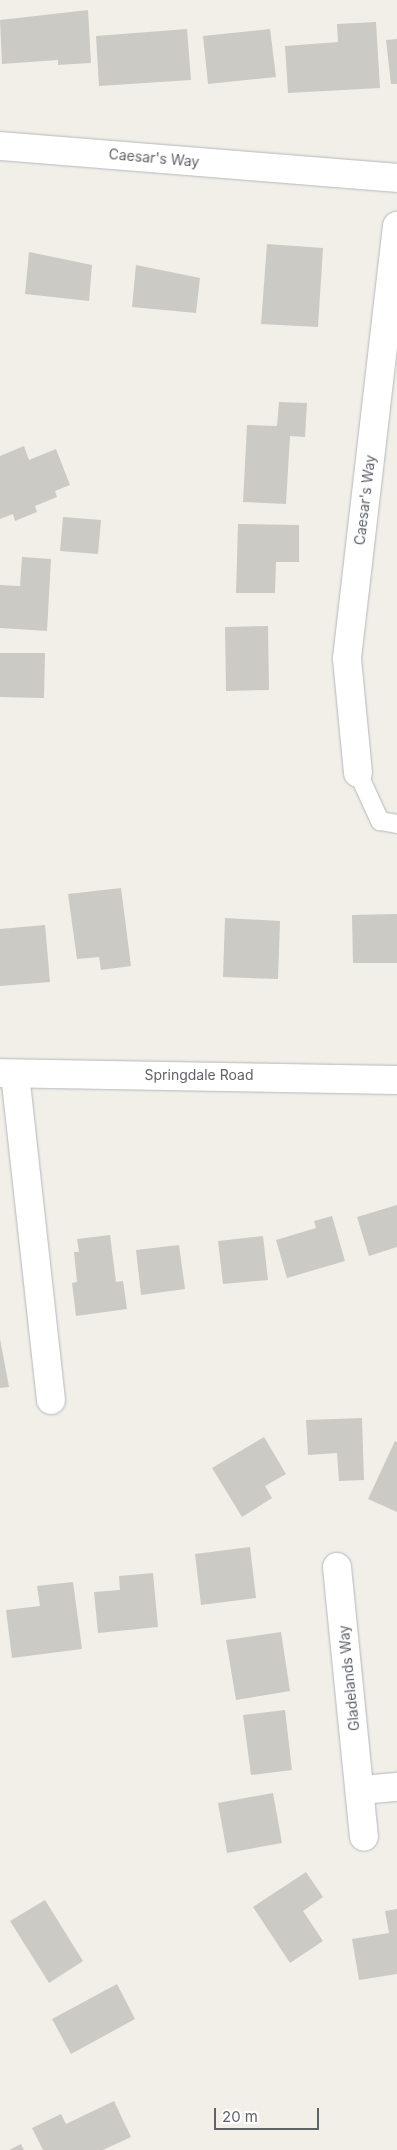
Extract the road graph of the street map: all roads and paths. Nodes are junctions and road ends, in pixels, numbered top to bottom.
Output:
1 (0, 146) edge
2 (397, 178) edge
3 (397, 226) edge
4 (358, 773) joint
5 (397, 824) edge
6 (7, 1074) edge
7 (397, 1080) edge
8 (51, 1400) dead end
9 (337, 1567) dead end
10 (397, 1787) edge
11 (361, 1790) junction
12 (364, 1837) dead end

1 - 2 street, Caesar's Way
3 - 4 street, Caesar's Way
4 - 5 lane
6 - 7 street, Springdale Road
6 - 8 street
9 - 11 street, Gladelands Way
10 - 11 street
11 - 12 street, Gladelands Way

